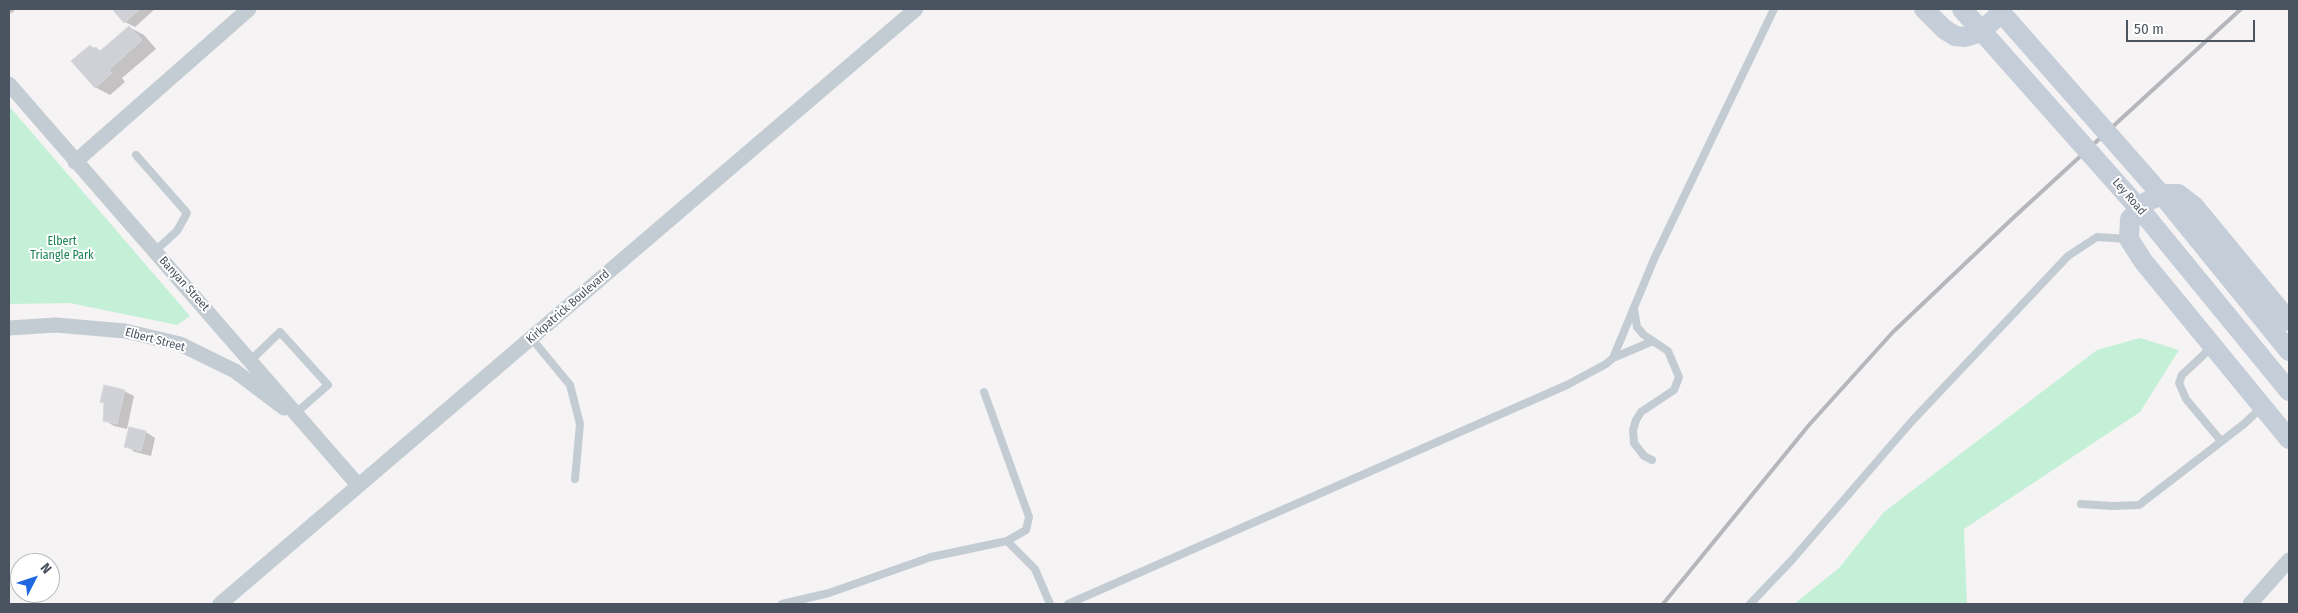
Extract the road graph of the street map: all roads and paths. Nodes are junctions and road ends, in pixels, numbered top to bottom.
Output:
1 (249, 9) edge
2 (916, 9) edge
3 (1774, 9) edge
4 (1924, 9) edge
5 (1962, 9) edge
6 (1999, 9) edge
7 (9, 84) edge
8 (136, 154) dead end
9 (75, 162) junction
10 (2129, 239) junction
11 (154, 251) junction
12 (1634, 306) junction
13 (2289, 321) edge
14 (9, 328) edge
15 (532, 339) junction
16 (1653, 341) junction
17 (2213, 346) junction
18 (2289, 351) edge
19 (1613, 358) junction
20 (251, 360) junction
21 (2289, 391) edge
22 (984, 392) dead end
23 (2262, 406) junction
24 (297, 412) junction
25 (308, 426) junction
26 (2289, 439) edge
27 (2221, 442) junction
28 (1652, 460) dead end
29 (575, 479) dead end
30 (358, 485) junction
31 (2081, 504) dead end
32 (1007, 541) junction
33 (2289, 560) edge
34 (220, 604) edge
35 (782, 604) edge
36 (1050, 604) edge
37 (1068, 604) edge
38 (1750, 604) edge
39 (2250, 604) edge

1 - 9 street
2 - 15 street, Kirkpatrick Boulevard
3 - 12 lane
4 - 6 main road
5 - 21 main road, Ley Road, bridge
6 - 18 main road, bridge
7 - 9 street, Banyan Street
8 - 11 lane
9 - 11 street, Banyan Street
10 - 13 main road
10 - 17 main road
10 - 38 lane
11 - 20 street, Banyan Street
12 - 16 lane
12 - 19 lane
14 - 25 street, Elbert Street
15 - 29 lane
15 - 30 street, Kirkpatrick Boulevard
16 - 19 lane
16 - 28 lane
17 - 23 main road
17 - 27 lane
19 - 37 lane
20 - 24 street, Banyan Street
20 - 24 lane
22 - 32 lane
23 - 26 main road
23 - 27 lane
24 - 25 street, Banyan Street
25 - 30 street, Banyan Street
27 - 31 lane
30 - 34 street, Kirkpatrick Boulevard
32 - 35 lane
32 - 36 lane
33 - 39 street

